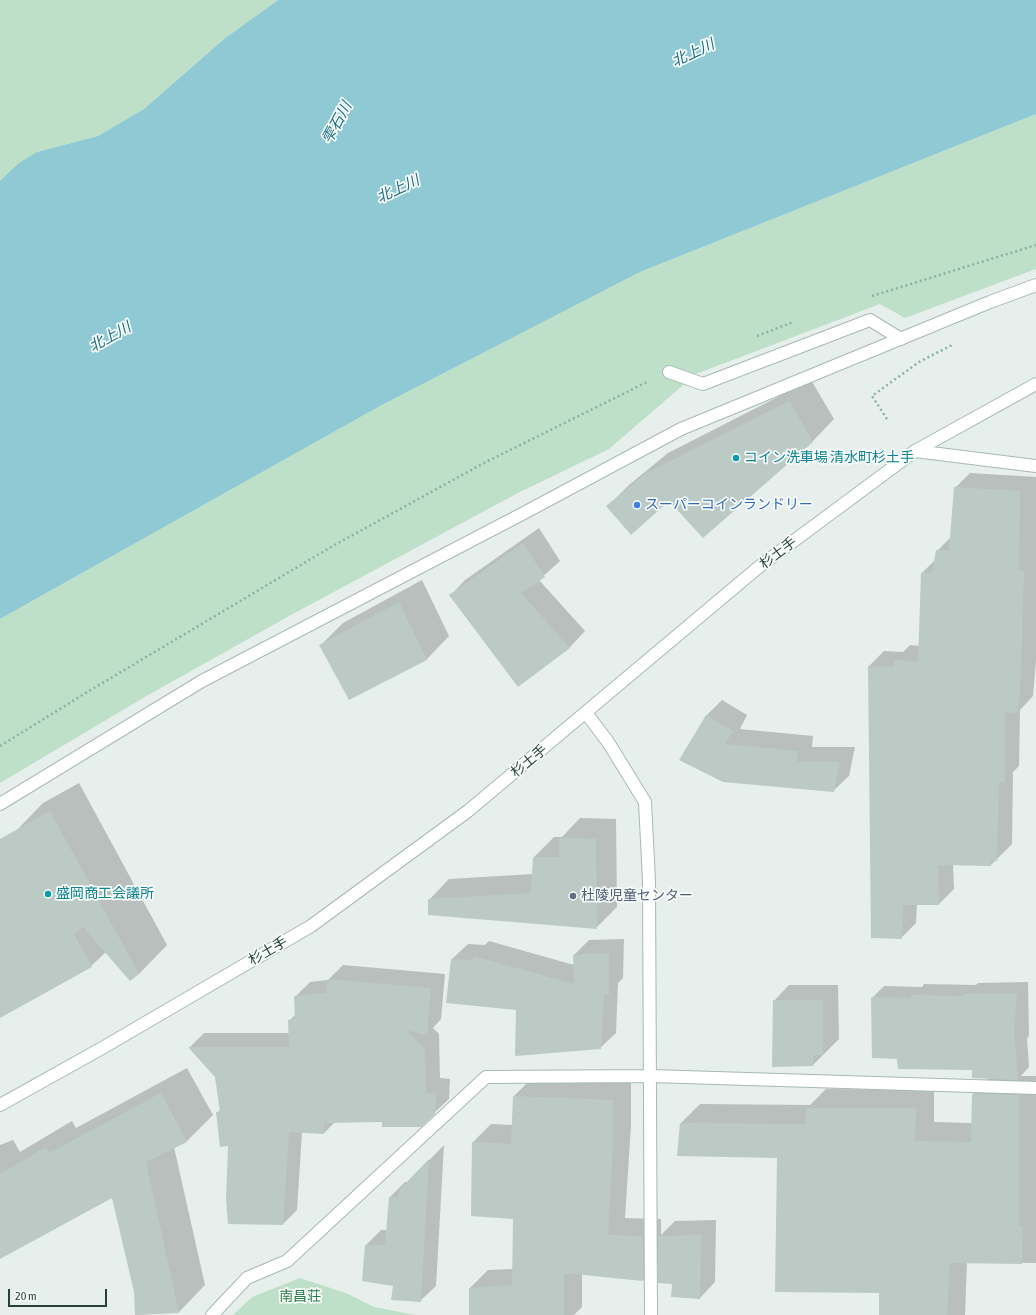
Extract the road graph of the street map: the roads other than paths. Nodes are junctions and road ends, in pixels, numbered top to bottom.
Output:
1 (1036, 285) edge
2 (901, 339) junction
3 (668, 372) road end
4 (1036, 384) edge
5 (914, 451) junction
6 (1036, 466) edge
7 (586, 713) junction
8 (0, 804) edge
9 (651, 1076) junction
10 (1036, 1088) edge
11 (0, 1105) edge
12 (212, 1315) edge
13 (651, 1315) edge

1 - 2 street
2 - 3 street
2 - 8 street
4 - 5 street, 杉土手
5 - 6 street
5 - 7 street, 杉土手
7 - 9 street
7 - 11 street, 杉土手
9 - 10 street
9 - 12 street
9 - 13 street

